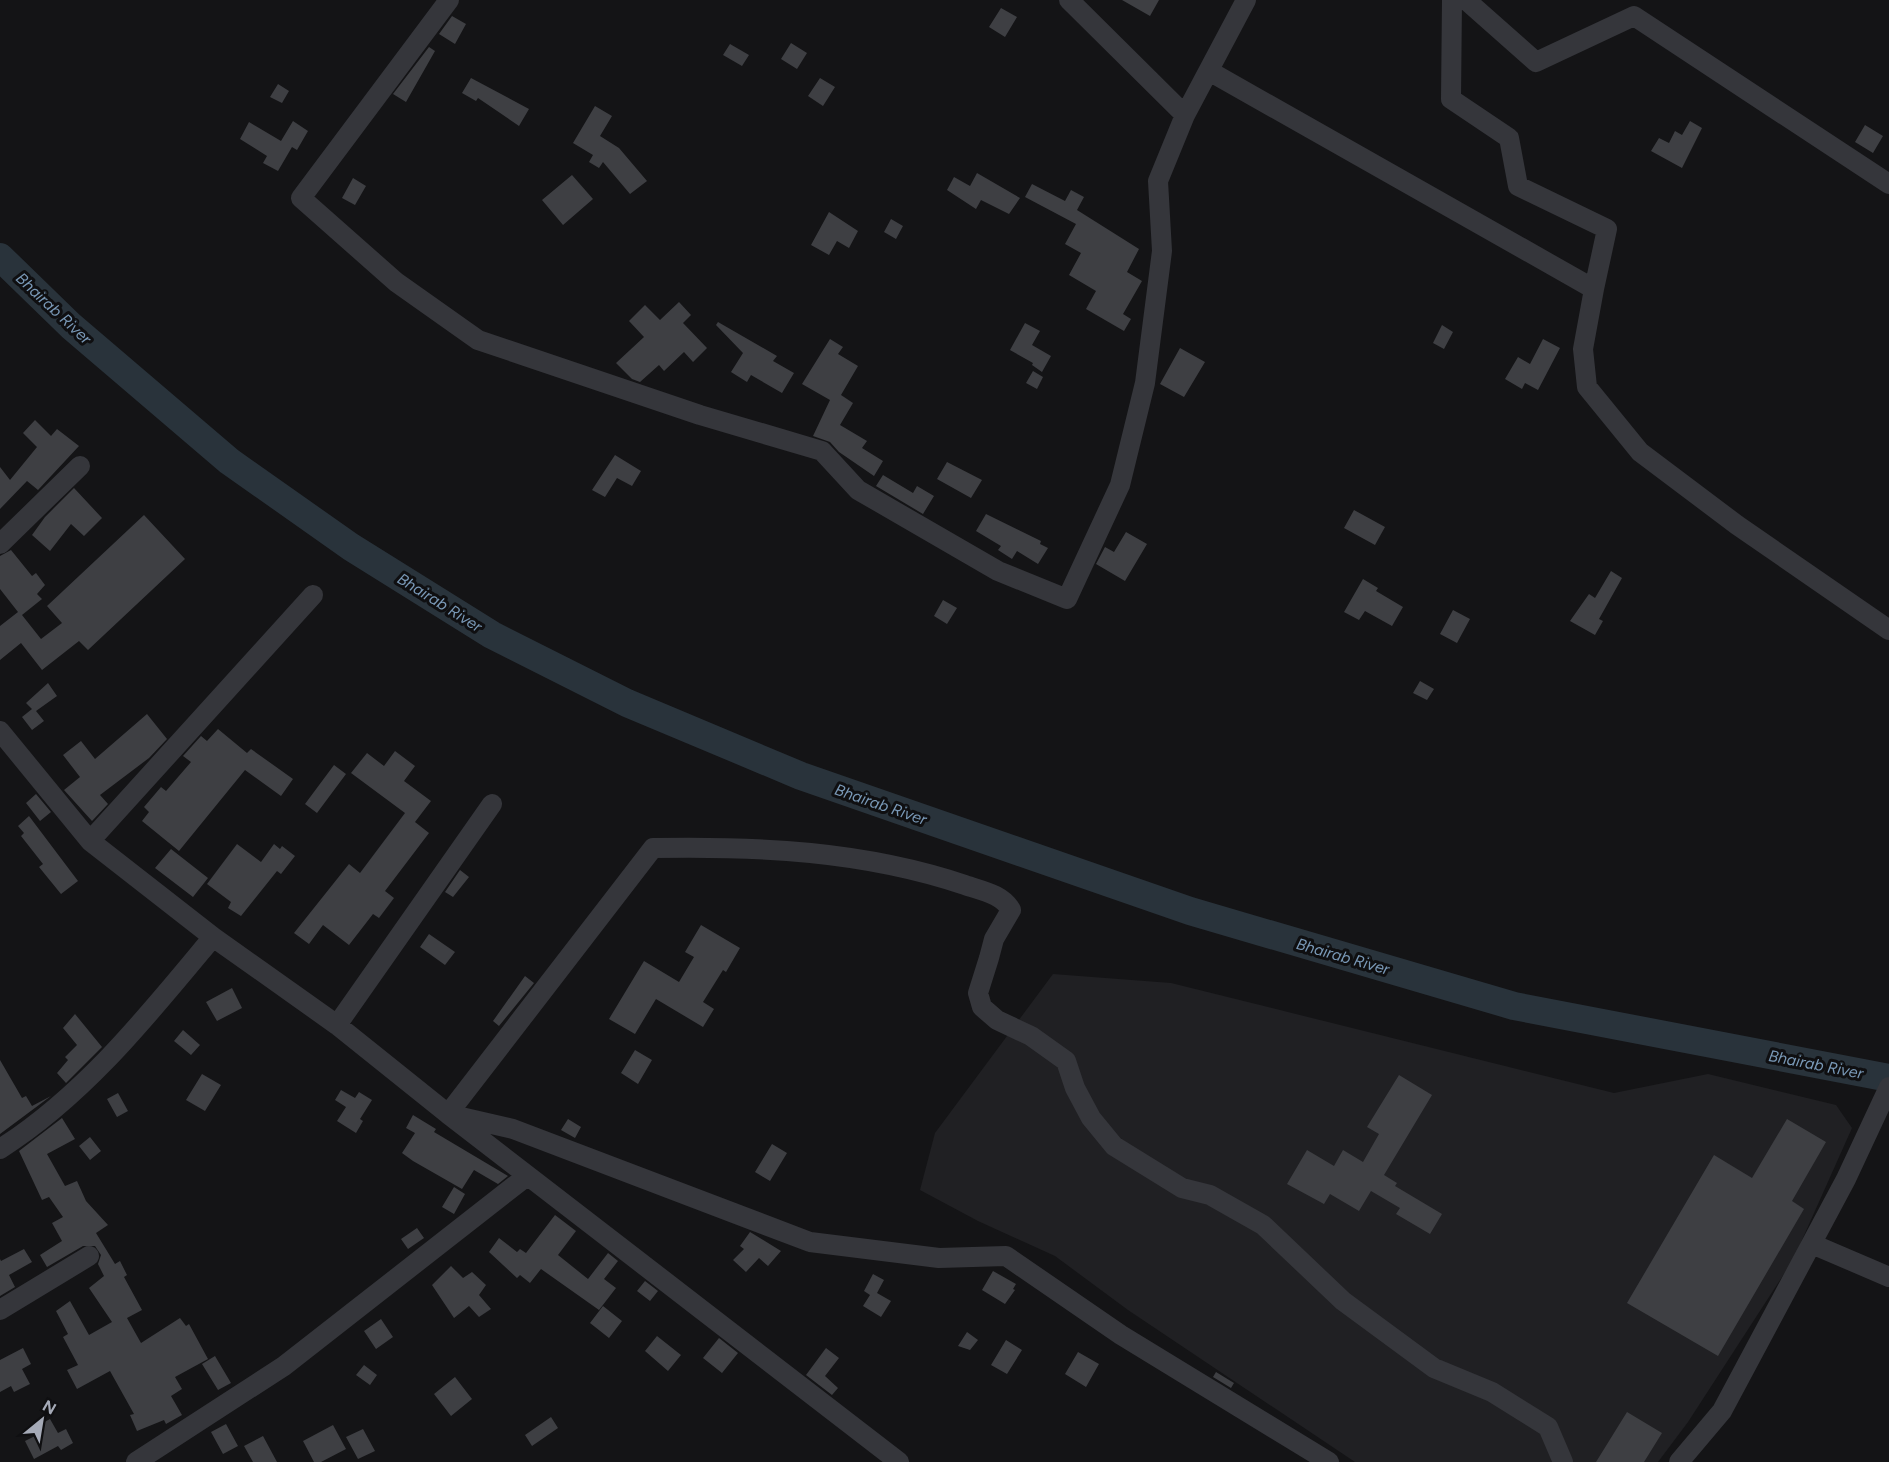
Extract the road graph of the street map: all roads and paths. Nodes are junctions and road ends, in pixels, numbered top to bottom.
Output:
1 (449, 0) edge
2 (1069, 0) edge
3 (1246, 0) edge
4 (1452, 0) edge
5 (1466, 0) edge
6 (1209, 71) junction
7 (1185, 115) junction
8 (1889, 184) edge
9 (1594, 290) junction
10 (80, 465) dead end
11 (0, 544) edge
12 (313, 595) dead end
13 (1889, 630) edge
14 (0, 731) edge
15 (492, 804) dead end
16 (90, 842) junction
17 (213, 937) junction
18 (338, 1025) junction
19 (1889, 1087) edge
20 (448, 1114) junction
21 (0, 1149) edge
22 (527, 1176) junction
23 (1812, 1244) junction
24 (89, 1256) dead end
25 (1889, 1277) edge
26 (0, 1310) edge
27 (136, 1462) edge
28 (899, 1462) edge
29 (1329, 1462) edge
30 (1563, 1462) edge
31 (1679, 1462) edge

1 - 7 street
2 - 7 street
3 - 6 street
4 - 9 street
5 - 8 street
6 - 7 street
6 - 9 street
9 - 13 street
10 - 11 street
12 - 16 street
14 - 16 street
15 - 18 street
16 - 17 street
17 - 18 street
17 - 21 street
18 - 20 street
19 - 23 street
20 - 22 street
20 - 29 street
20 - 30 street
22 - 27 street
22 - 28 street
23 - 25 street
23 - 31 street
24 - 26 street

